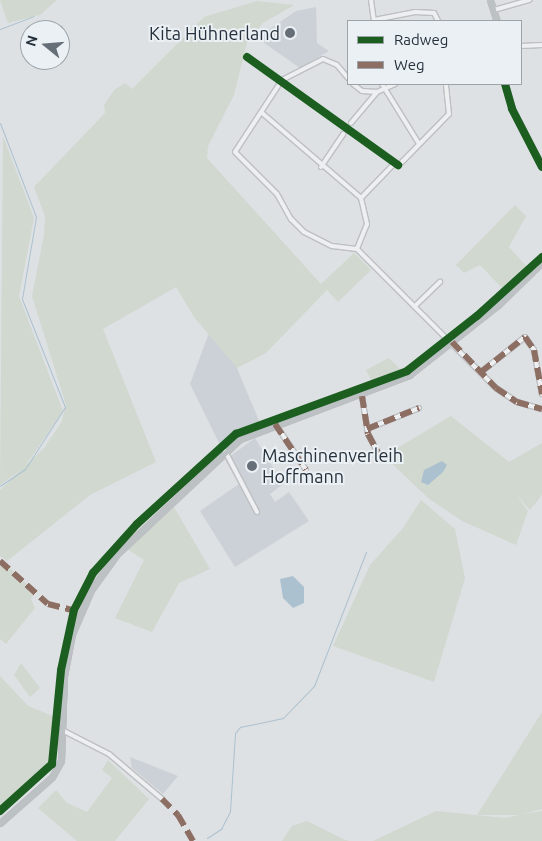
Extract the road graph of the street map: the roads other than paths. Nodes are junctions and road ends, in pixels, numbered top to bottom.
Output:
1 (371, 0) edge
2 (490, 0) edge
3 (530, 0) edge
4 (494, 10) junction
5 (374, 20) edge
6 (379, 20) edge
7 (438, 20) edge
8 (497, 20) edge
9 (522, 46) edge
10 (542, 46) edge
11 (347, 77) edge
12 (356, 85) edge
13 (446, 85) edge
14 (505, 85) edge
15 (383, 86) edge
16 (376, 92) junction
17 (261, 112) junction
18 (351, 123) dead end
19 (343, 134) dead end
20 (419, 144) junction
21 (402, 162) dead end
22 (393, 165) dead end
23 (321, 167) junction
24 (542, 167) edge
25 (361, 198) junction
26 (357, 249) junction
27 (542, 262) edge
28 (440, 282) dead end
29 (415, 306) junction
30 (452, 342) junction
31 (481, 372) junction
32 (542, 394) edge
33 (362, 396) junction
34 (419, 408) dead end
35 (542, 409) edge
36 (275, 424) junction
37 (367, 429) junction
38 (225, 451) junction
39 (380, 457) dead end
40 (306, 470) dead end
41 (257, 512) dead end
42 (64, 731) junction
43 (162, 799) dead end
44 (0, 823) edge

1 - 5 street
2 - 4 main road
3 - 4 street
4 - 8 main road
6 - 7 street
9 - 10 street
11 - 17 street
12 - 16 street
13 - 20 street
14 - 24 main road
15 - 16 street
15 - 20 street
16 - 18 street
17 - 23 street
17 - 26 street
19 - 23 street
20 - 21 street
22 - 25 street
23 - 25 street
25 - 26 street
26 - 29 street
27 - 30 main road
28 - 29 street
29 - 30 street
30 - 31 street
30 - 33 main road
31 - 32 street
31 - 35 street
33 - 36 main road
33 - 37 street
34 - 37 street
36 - 38 main road
36 - 40 street
37 - 39 street
38 - 41 street
38 - 42 main road
42 - 43 street
42 - 44 main road

